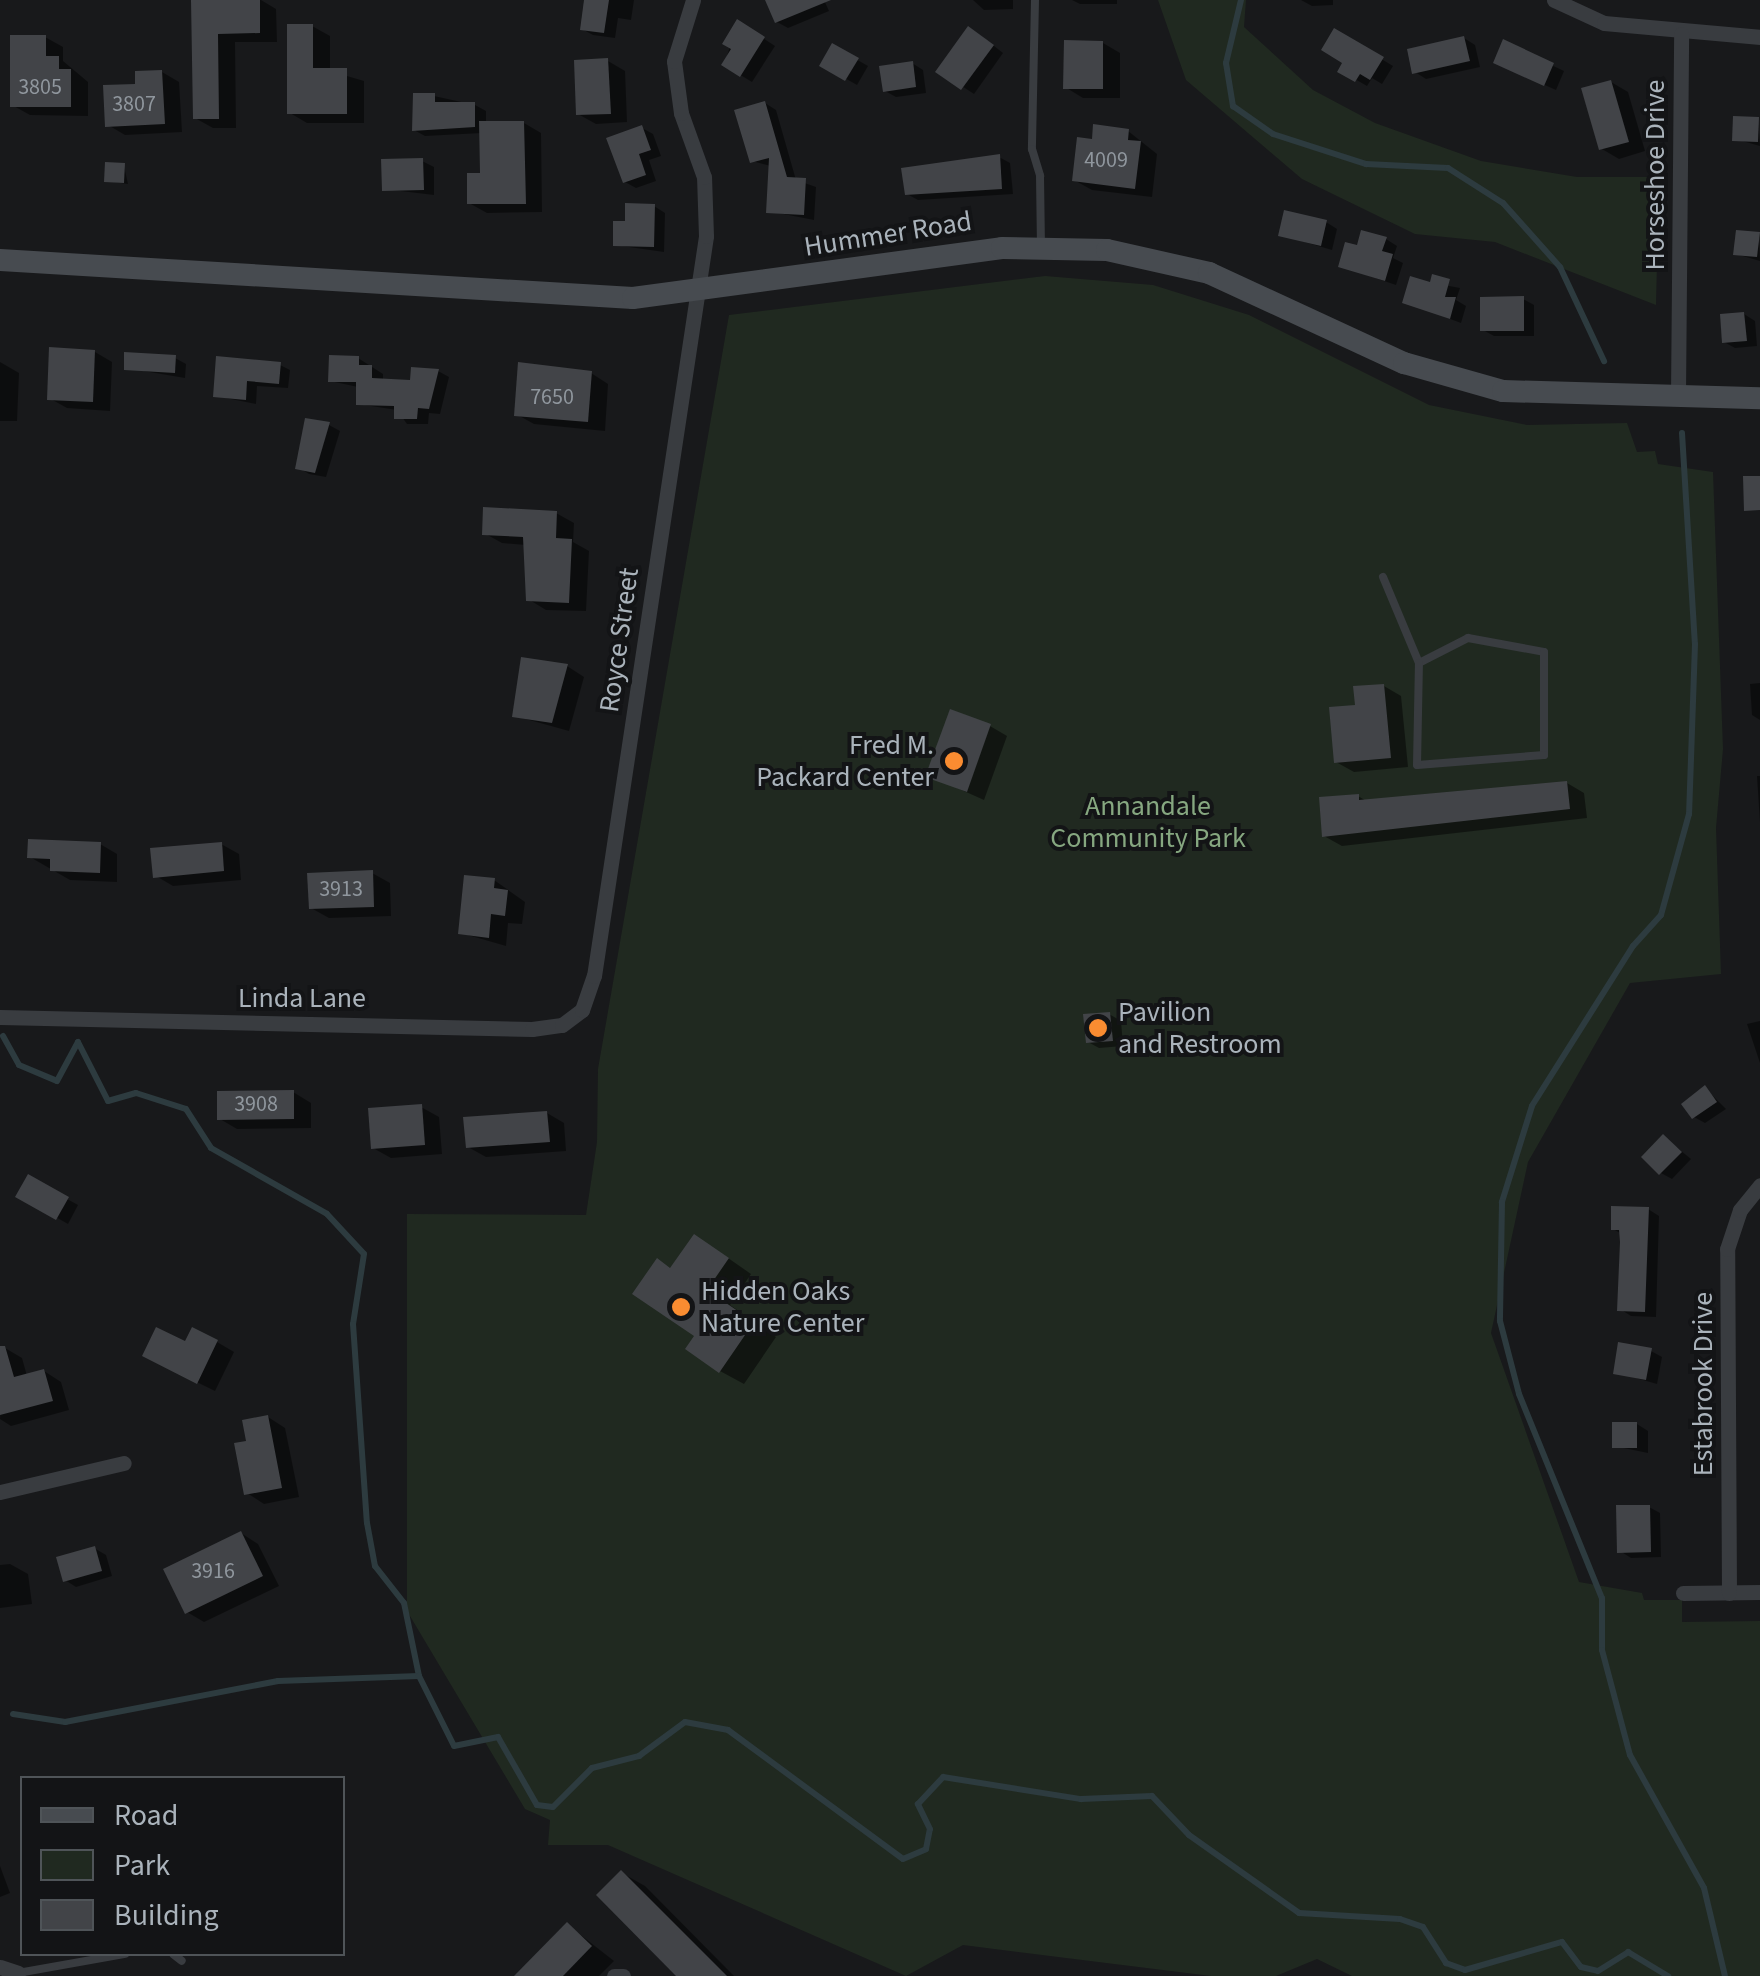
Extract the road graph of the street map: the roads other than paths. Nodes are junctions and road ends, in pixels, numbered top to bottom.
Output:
1 (693, 0) edge
2 (1035, 0) edge
3 (1554, 0) edge
4 (1681, 34) junction
5 (1760, 37) edge
6 (1040, 246) junction
7 (0, 260) edge
8 (696, 292) junction
9 (1678, 395) junction
10 (1760, 398) edge
11 (1383, 577) dead end
12 (1419, 663) junction
13 (590, 996) joint
14 (0, 1017) edge
15 (1760, 1185) edge
16 (124, 1463) dead end
17 (0, 1492) edge
18 (1729, 1592) junction
19 (1760, 1592) edge
20 (1683, 1593) dead end
21 (114, 1956) edge
22 (176, 1956) edge
23 (182, 1961) dead end
24 (0, 1967) edge
25 (18, 1973) joint
26 (614, 1976) edge
27 (623, 1976) edge

1 - 8 street, Royce Street
2 - 6 lane
3 - 4 street
4 - 5 street
4 - 9 street, Horseshoe Drive
6 - 8 main road, Hummer Road
6 - 9 main road, Hummer Road
7 - 8 main road, Hummer Road
8 - 13 street, Royce Street
9 - 10 main road, Hummer Road
11 - 12 lane
12 - 12 lane
13 - 14 street, Linda Lane
15 - 18 street, Estabrook Drive
16 - 17 street
18 - 19 street
18 - 20 street
21 - 25 lane
22 - 23 lane
24 - 25 street
26 - 27 street

